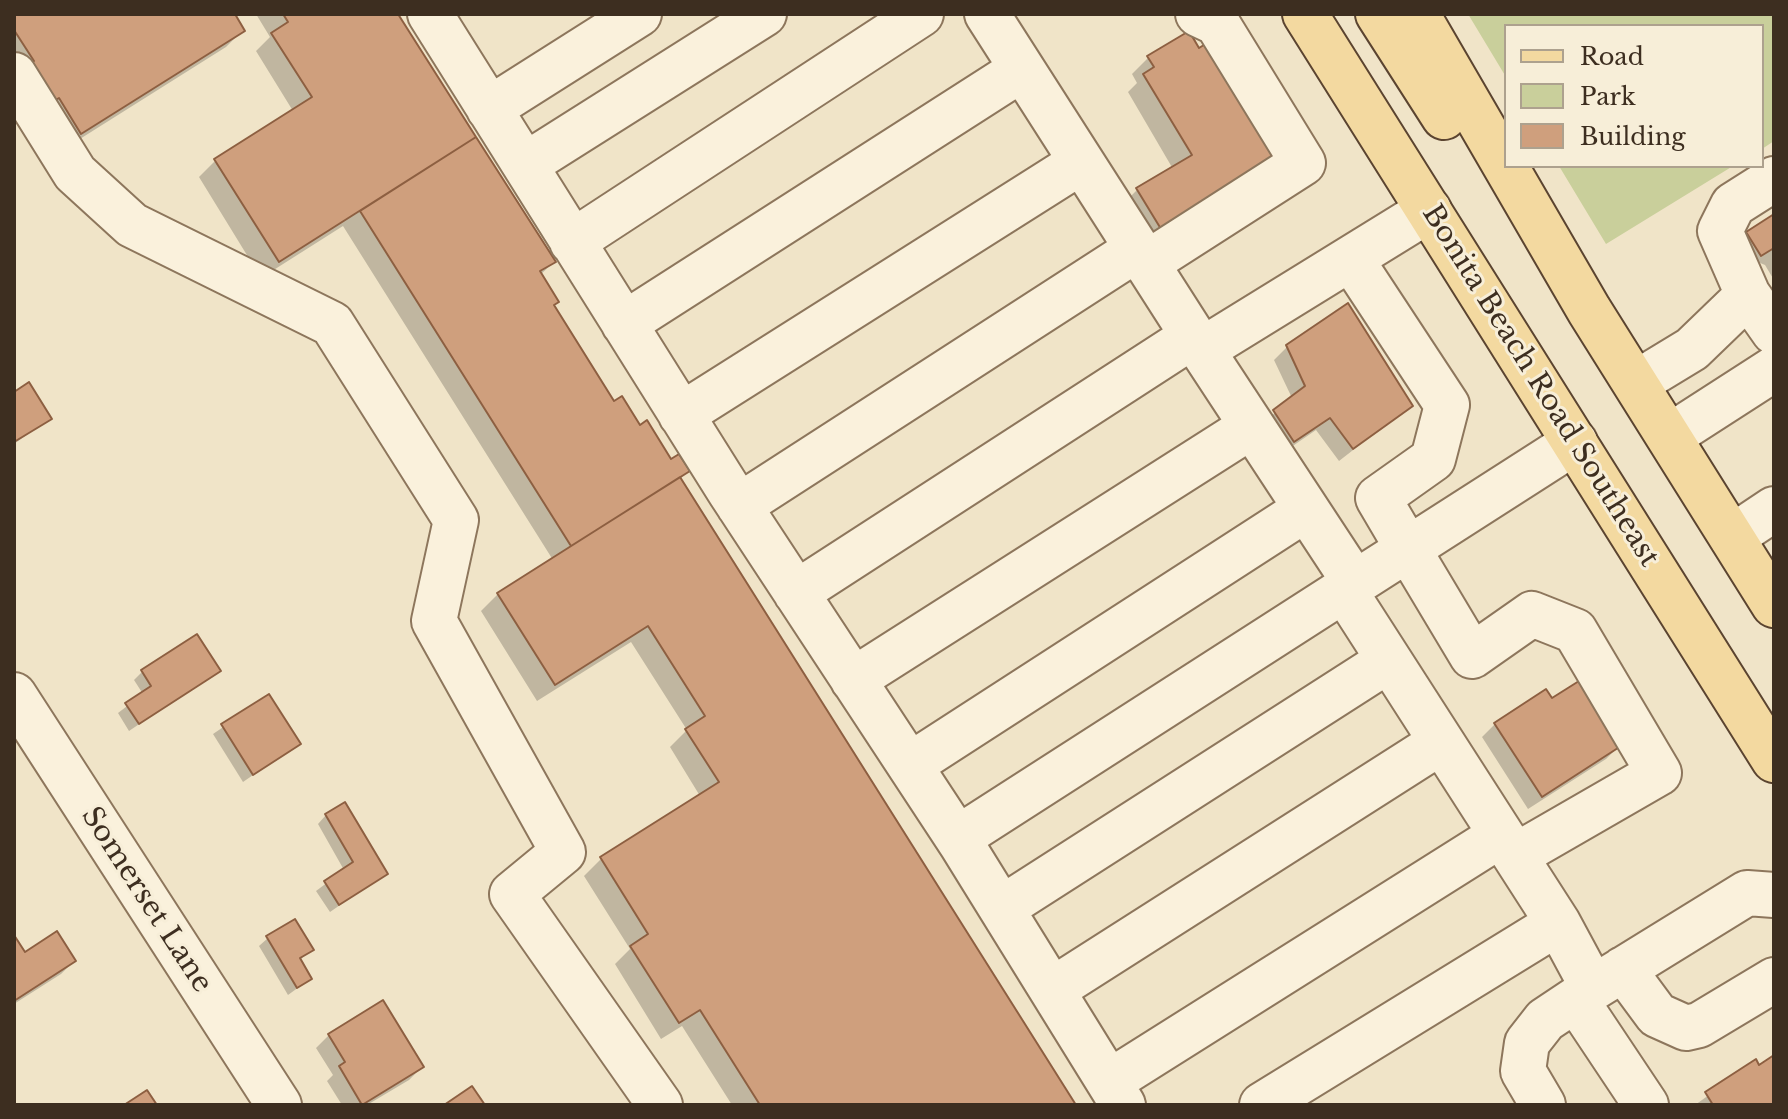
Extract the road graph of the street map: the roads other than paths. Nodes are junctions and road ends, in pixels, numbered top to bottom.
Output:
1 (430, 14) edge
2 (639, 14) edge
3 (764, 14) edge
4 (921, 14) edge
5 (987, 14) edge
6 (1198, 14) edge
7 (1305, 14) edge
8 (1378, 14) edge
9 (1417, 14) edge
10 (1022, 69) junction
11 (14, 75) edge
12 (489, 109) junction
13 (1081, 162) junction
14 (1504, 163) edge
15 (525, 165) junction
16 (1507, 168) edge
17 (1774, 179) edge
18 (1530, 208) junction
19 (1429, 210) junction
20 (572, 242) junction
21 (1142, 256) junction
22 (1351, 259) junction
23 (1748, 295) junction
24 (624, 324) junction
25 (1774, 332) edge
26 (1198, 343) junction
27 (1774, 369) edge
28 (1636, 383) junction
29 (681, 415) junction
30 (1252, 426) junction
31 (1670, 436) junction
32 (1575, 442) junction
33 (739, 506) junction
34 (1306, 509) junction
35 (1774, 509) edge
36 (1732, 537) junction
37 (1408, 549) junction
38 (1349, 586) junction
39 (796, 593) junction
40 (1774, 605) edge
41 (1389, 660) junction
42 (853, 680) junction
43 (14, 695) edge
44 (1441, 742) junction
45 (1774, 760) edge
46 (910, 765) junction
47 (958, 838) junction
48 (1508, 846) junction
49 (1774, 895) edge
50 (1002, 908) junction
51 (1558, 923) junction
52 (1774, 980) edge
53 (1597, 986) junction
54 (1052, 990) junction
55 (1116, 1094) edge
56 (279, 1105) edge
57 (660, 1105) edge
58 (1262, 1105) edge
59 (1543, 1105) edge
60 (1646, 1105) edge

1 - 12 street
2 - 12 street
3 - 15 street
4 - 20 street
5 - 10 street
6 - 21 street
7 - 19 main road, Bonita Beach Road Southeast
8 - 18 main road
9 - 14 main road
10 - 13 street
10 - 24 street
11 - 57 street
12 - 15 street
13 - 21 street
13 - 29 street
15 - 20 street
16 - 18 main road
17 - 23 street
18 - 28 main road
19 - 22 street
19 - 32 main road, Bonita Beach Road Southeast
20 - 24 street
21 - 26 street
21 - 33 street
22 - 26 street
22 - 37 street
23 - 25 street
23 - 28 street
24 - 29 street
26 - 30 street
26 - 39 street
27 - 31 street
28 - 31 main road
29 - 33 street
30 - 34 street
30 - 42 street
31 - 36 main road
32 - 37 street
32 - 45 main road, Bonita Beach Road Southeast
33 - 39 street
34 - 38 street
34 - 46 street
35 - 36 street
36 - 40 main road
37 - 38 street
37 - 48 street
38 - 41 street
38 - 47 street
39 - 42 street
41 - 44 street
41 - 50 street
42 - 46 street
43 - 56 street, Somerset Lane
44 - 48 street
44 - 54 street
46 - 47 street
47 - 50 street
48 - 51 street
48 - 55 street
49 - 53 street
50 - 54 street
51 - 53 street
51 - 58 street
52 - 53 street
53 - 59 street
53 - 60 street
54 - 55 street

